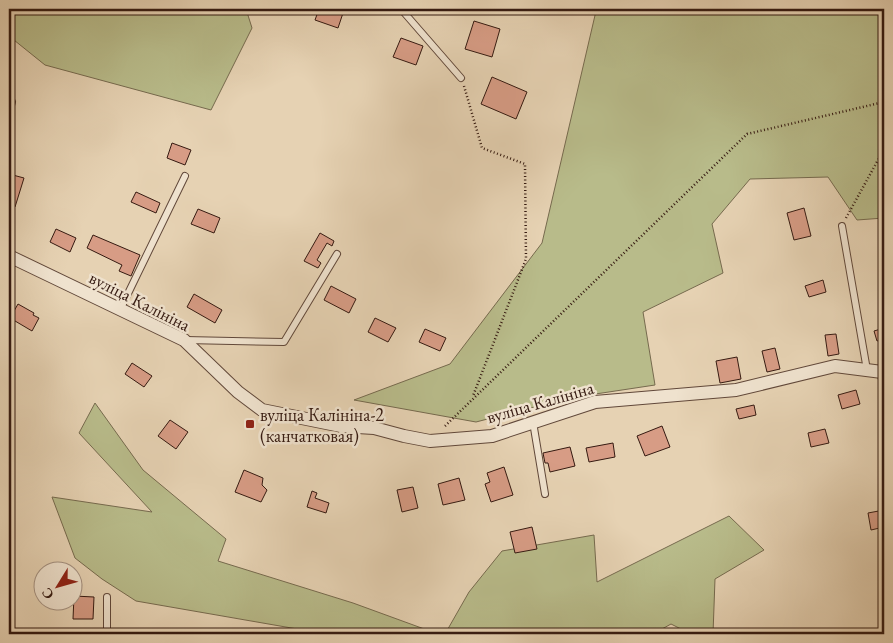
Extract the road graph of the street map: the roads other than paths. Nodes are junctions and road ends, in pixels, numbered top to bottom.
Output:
1 (401, 9) edge
2 (461, 78) road end
3 (12, 102) dead end
4 (9, 112) edge
5 (185, 176) dead end
6 (842, 226) road end
7 (337, 254) dead end
8 (9, 256) edge
9 (120, 310) junction
10 (184, 340) junction
11 (867, 370) junction
12 (884, 376) edge
13 (533, 422) junction
14 (545, 494) dead end
15 (107, 597) dead end
16 (107, 634) edge

1 - 2 lane
3 - 4 lane
5 - 9 lane
6 - 11 lane
7 - 10 lane
8 - 9 street, вуліца Калініна
9 - 10 street, вуліца Калініна
10 - 13 street, вуліца Калініна
11 - 12 street, вуліца Калініна
11 - 13 street, вуліца Калініна
13 - 14 lane
15 - 16 lane

